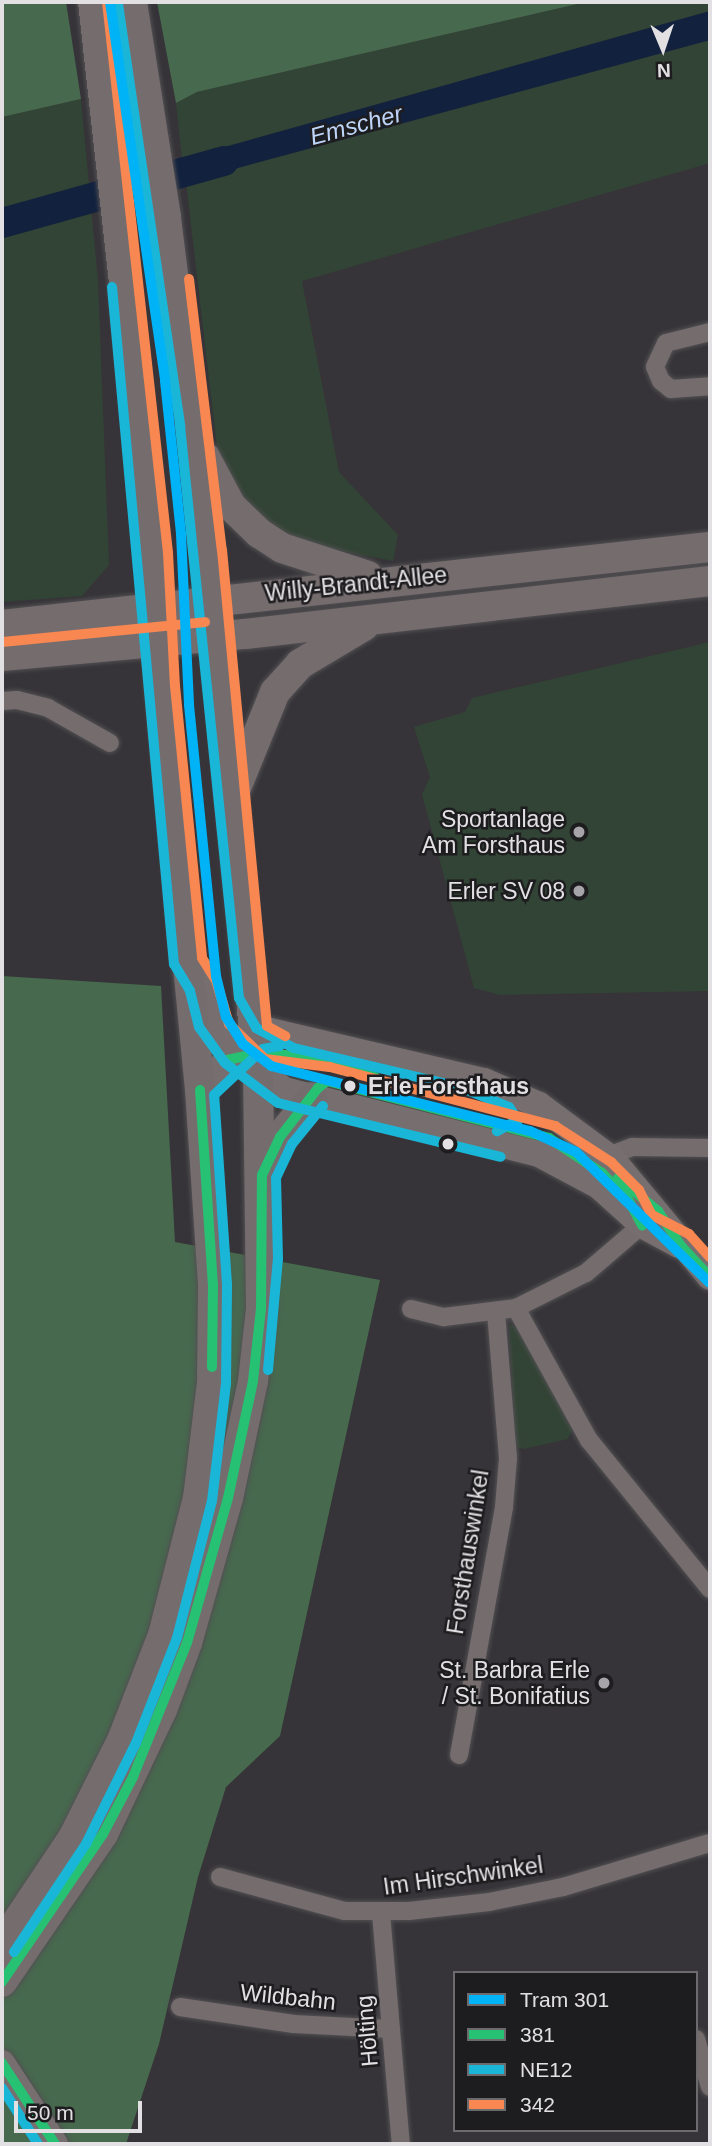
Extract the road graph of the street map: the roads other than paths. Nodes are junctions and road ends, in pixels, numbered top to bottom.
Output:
1 (133, 12) edge
2 (95, 15) edge
3 (710, 331) edge
4 (710, 386) edge
5 (194, 424) junction
6 (710, 547) edge
7 (379, 580) junction
8 (710, 581) edge
9 (212, 600) junction
10 (156, 607) junction
11 (378, 619) junction
12 (2, 625) edge
13 (216, 635) junction
14 (157, 642) junction
15 (2, 656) edge
16 (2, 701) edge
17 (110, 743) dead end
18 (232, 802) junction
19 (188, 963) junction
20 (252, 994) junction
21 (299, 1035) junction
22 (245, 1046) junction
23 (258, 1072) junction
24 (200, 1090) junction
25 (312, 1097) junction
26 (710, 1148) edge
27 (612, 1159) junction
28 (262, 1175) junction
29 (599, 1186) junction
30 (650, 1218) junction
31 (710, 1278) edge
32 (516, 1308) junction
33 (411, 1309) dead end
34 (496, 1312) junction
35 (710, 1589) edge
36 (459, 1755) dead end
37 (710, 1843) edge
38 (220, 1877) dead end
39 (381, 1913) junction
40 (2, 1944) edge
41 (2, 1982) edge
42 (180, 2007) dead end
43 (391, 2029) junction
44 (698, 2046) edge
45 (2, 2063) edge
46 (710, 2087) edge
47 (55, 2144) edge
48 (401, 2144) edge

1 - 5 main road
2 - 10 main road
3 - 4 street
5 - 7 main road
5 - 9 main road
6 - 7 main road, Willy-Brandt-Allee
7 - 9 main road, Willy-Brandt-Allee
8 - 11 main road, Willy-Brandt-Allee
9 - 10 main road, Willy-Brandt-Allee
9 - 13 main road
10 - 12 main road, Willy-Brandt-Allee
10 - 14 main road
11 - 13 main road, Willy-Brandt-Allee
11 - 18 main road
13 - 14 main road, Willy-Brandt-Allee
13 - 18 main road
14 - 15 main road, Willy-Brandt-Allee
14 - 19 main road
16 - 17 street
18 - 20 main road
19 - 22 main road
19 - 24 main road
20 - 21 main road
20 - 22 main road
21 - 22 main road
21 - 27 main road
22 - 23 main road
22 - 24 main road
23 - 25 main road
23 - 28 main road
24 - 40 main road
25 - 28 main road
25 - 29 main road
26 - 27 street
27 - 29 street
27 - 30 main road
28 - 41 main road
29 - 30 main road
30 - 31 main road
30 - 32 street
32 - 34 street
32 - 35 street
33 - 34 street
34 - 36 street, Forsthauswinkel
37 - 39 street, Im Hirschwinkel
38 - 39 street, Im Hirschwinkel
39 - 43 street, Hölting
42 - 43 street, Wildbahn
43 - 48 street, Hölting
44 - 46 street
45 - 47 main road

